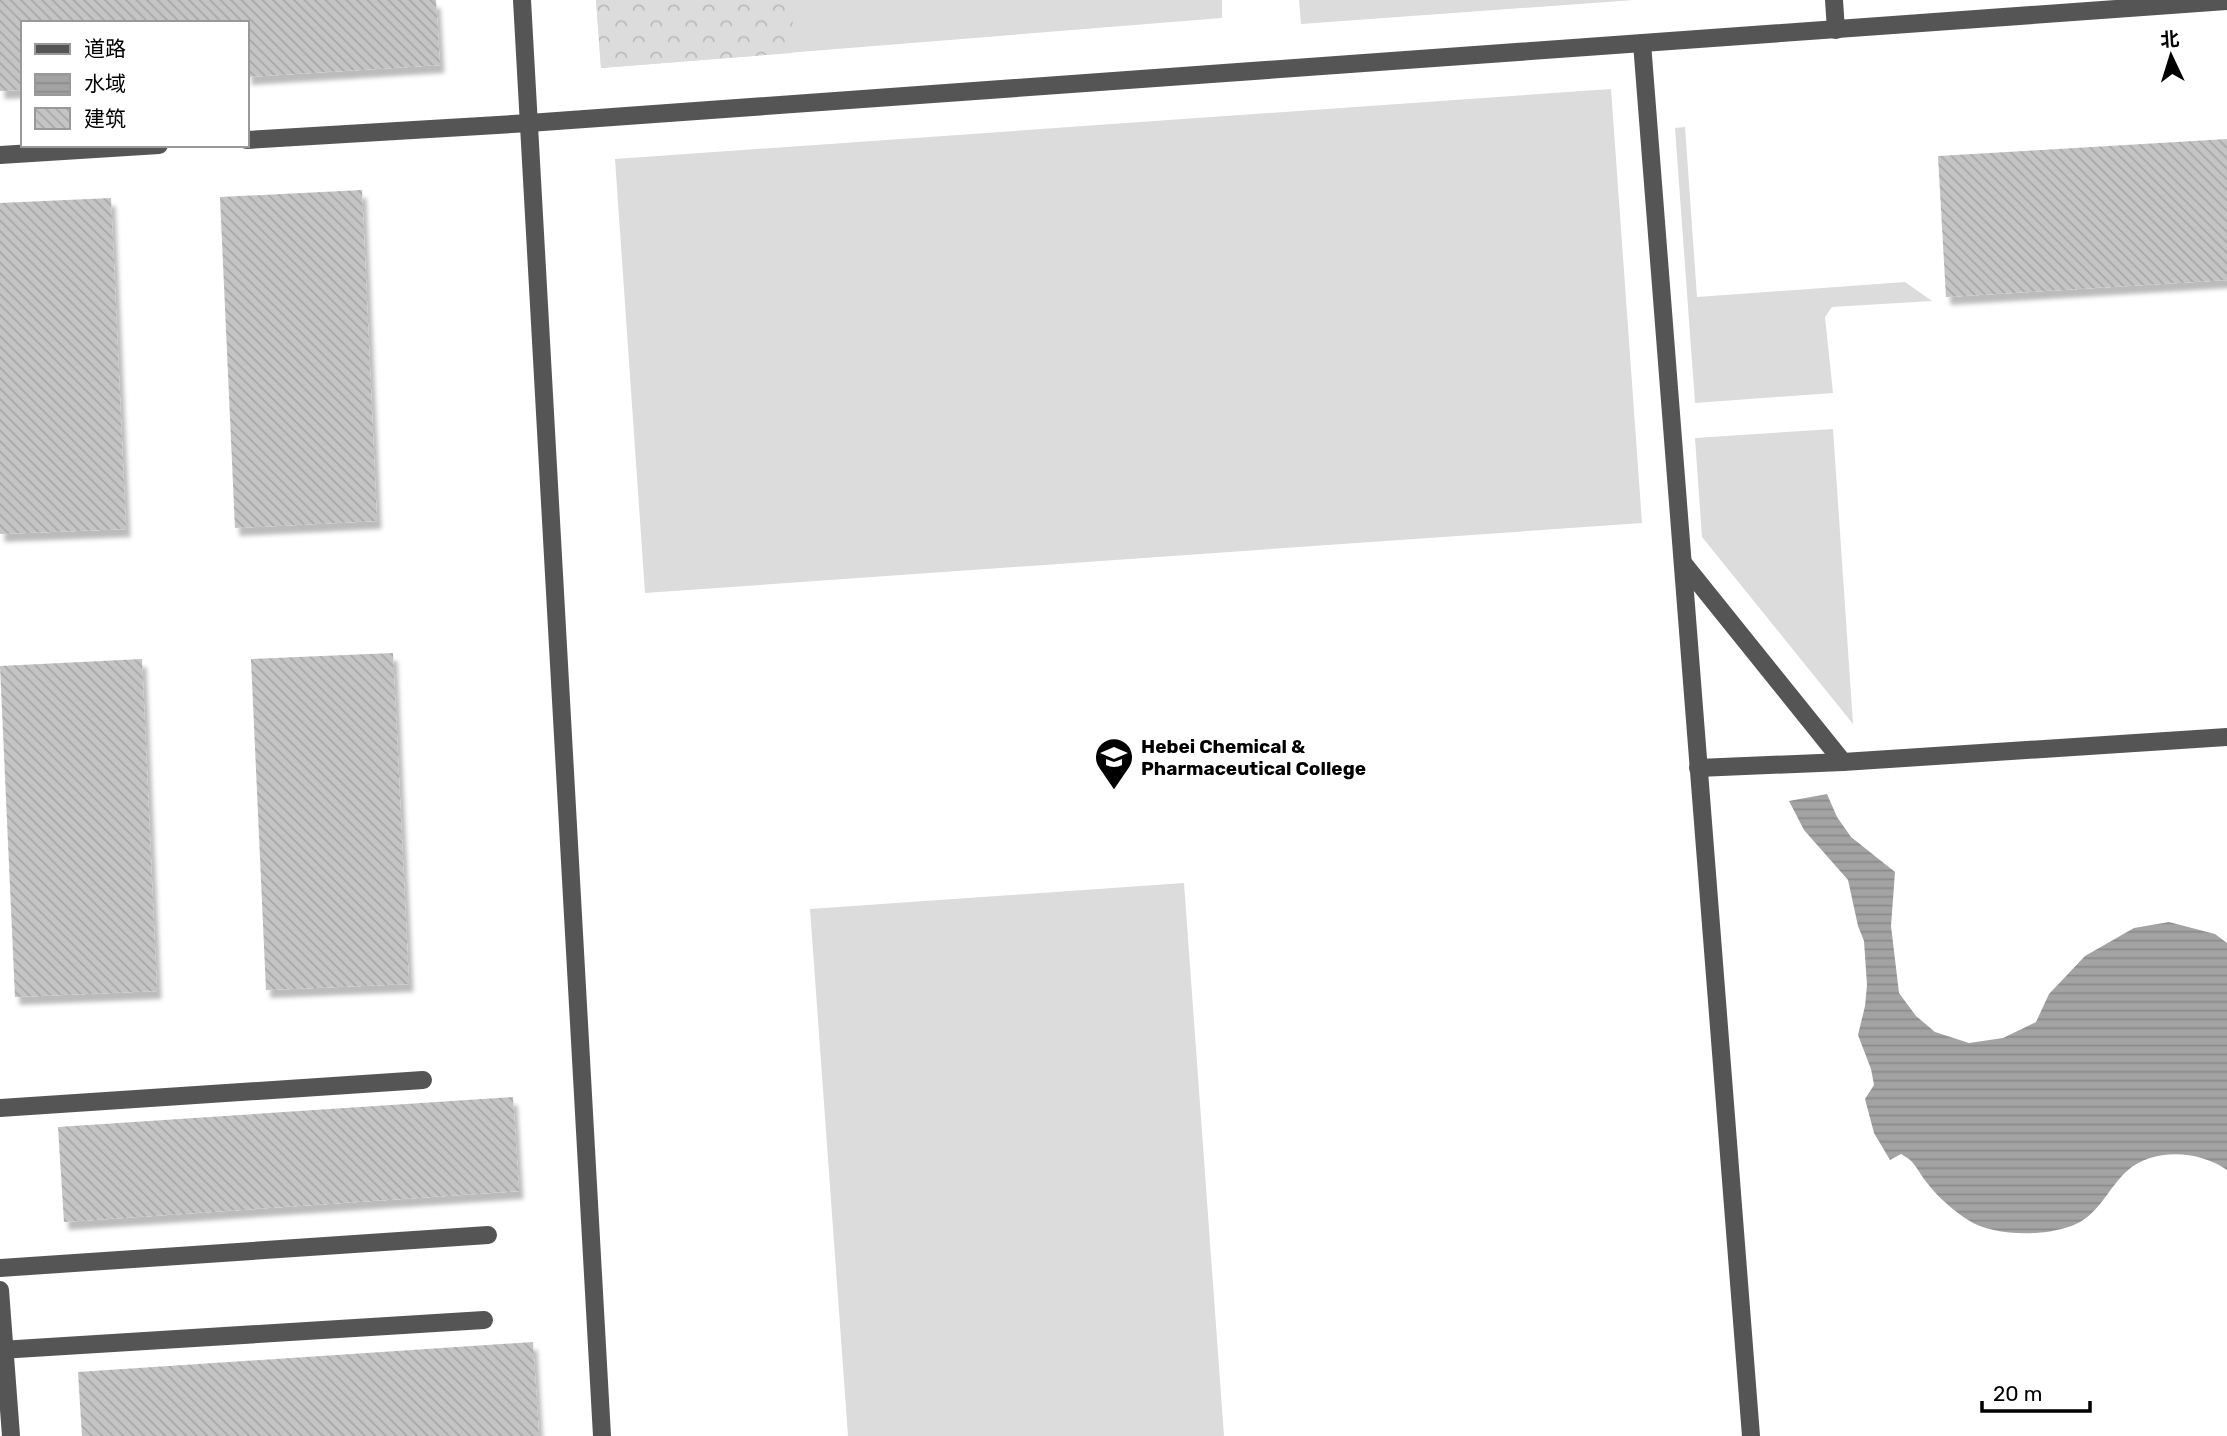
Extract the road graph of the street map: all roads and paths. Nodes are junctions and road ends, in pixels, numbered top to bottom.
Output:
1 (522, 0) edge
2 (1834, 0) edge
3 (2227, 1) edge
4 (1836, 30) junction
5 (1642, 43) junction
6 (529, 123) junction
7 (248, 140) edge
8 (127, 147) edge
9 (0, 155) edge
10 (1682, 563) junction
11 (2227, 737) edge
12 (1843, 762) junction
13 (1698, 768) junction
14 (423, 1080) dead end
15 (0, 1108) edge
16 (488, 1235) dead end
17 (0, 1268) edge
18 (0, 1290) edge
19 (484, 1320) dead end
20 (2, 1350) edge
21 (11, 1436) edge
22 (602, 1436) edge
23 (1751, 1436) edge

1 - 6 lane
2 - 4 lane
3 - 4 lane
4 - 5 lane
5 - 6 lane
5 - 10 lane
6 - 7 lane
6 - 22 lane
8 - 9 lane
10 - 12 lane
10 - 13 lane
11 - 12 lane
12 - 13 lane
13 - 23 lane
14 - 15 lane
16 - 17 lane
18 - 20 lane
19 - 20 lane
20 - 21 lane

